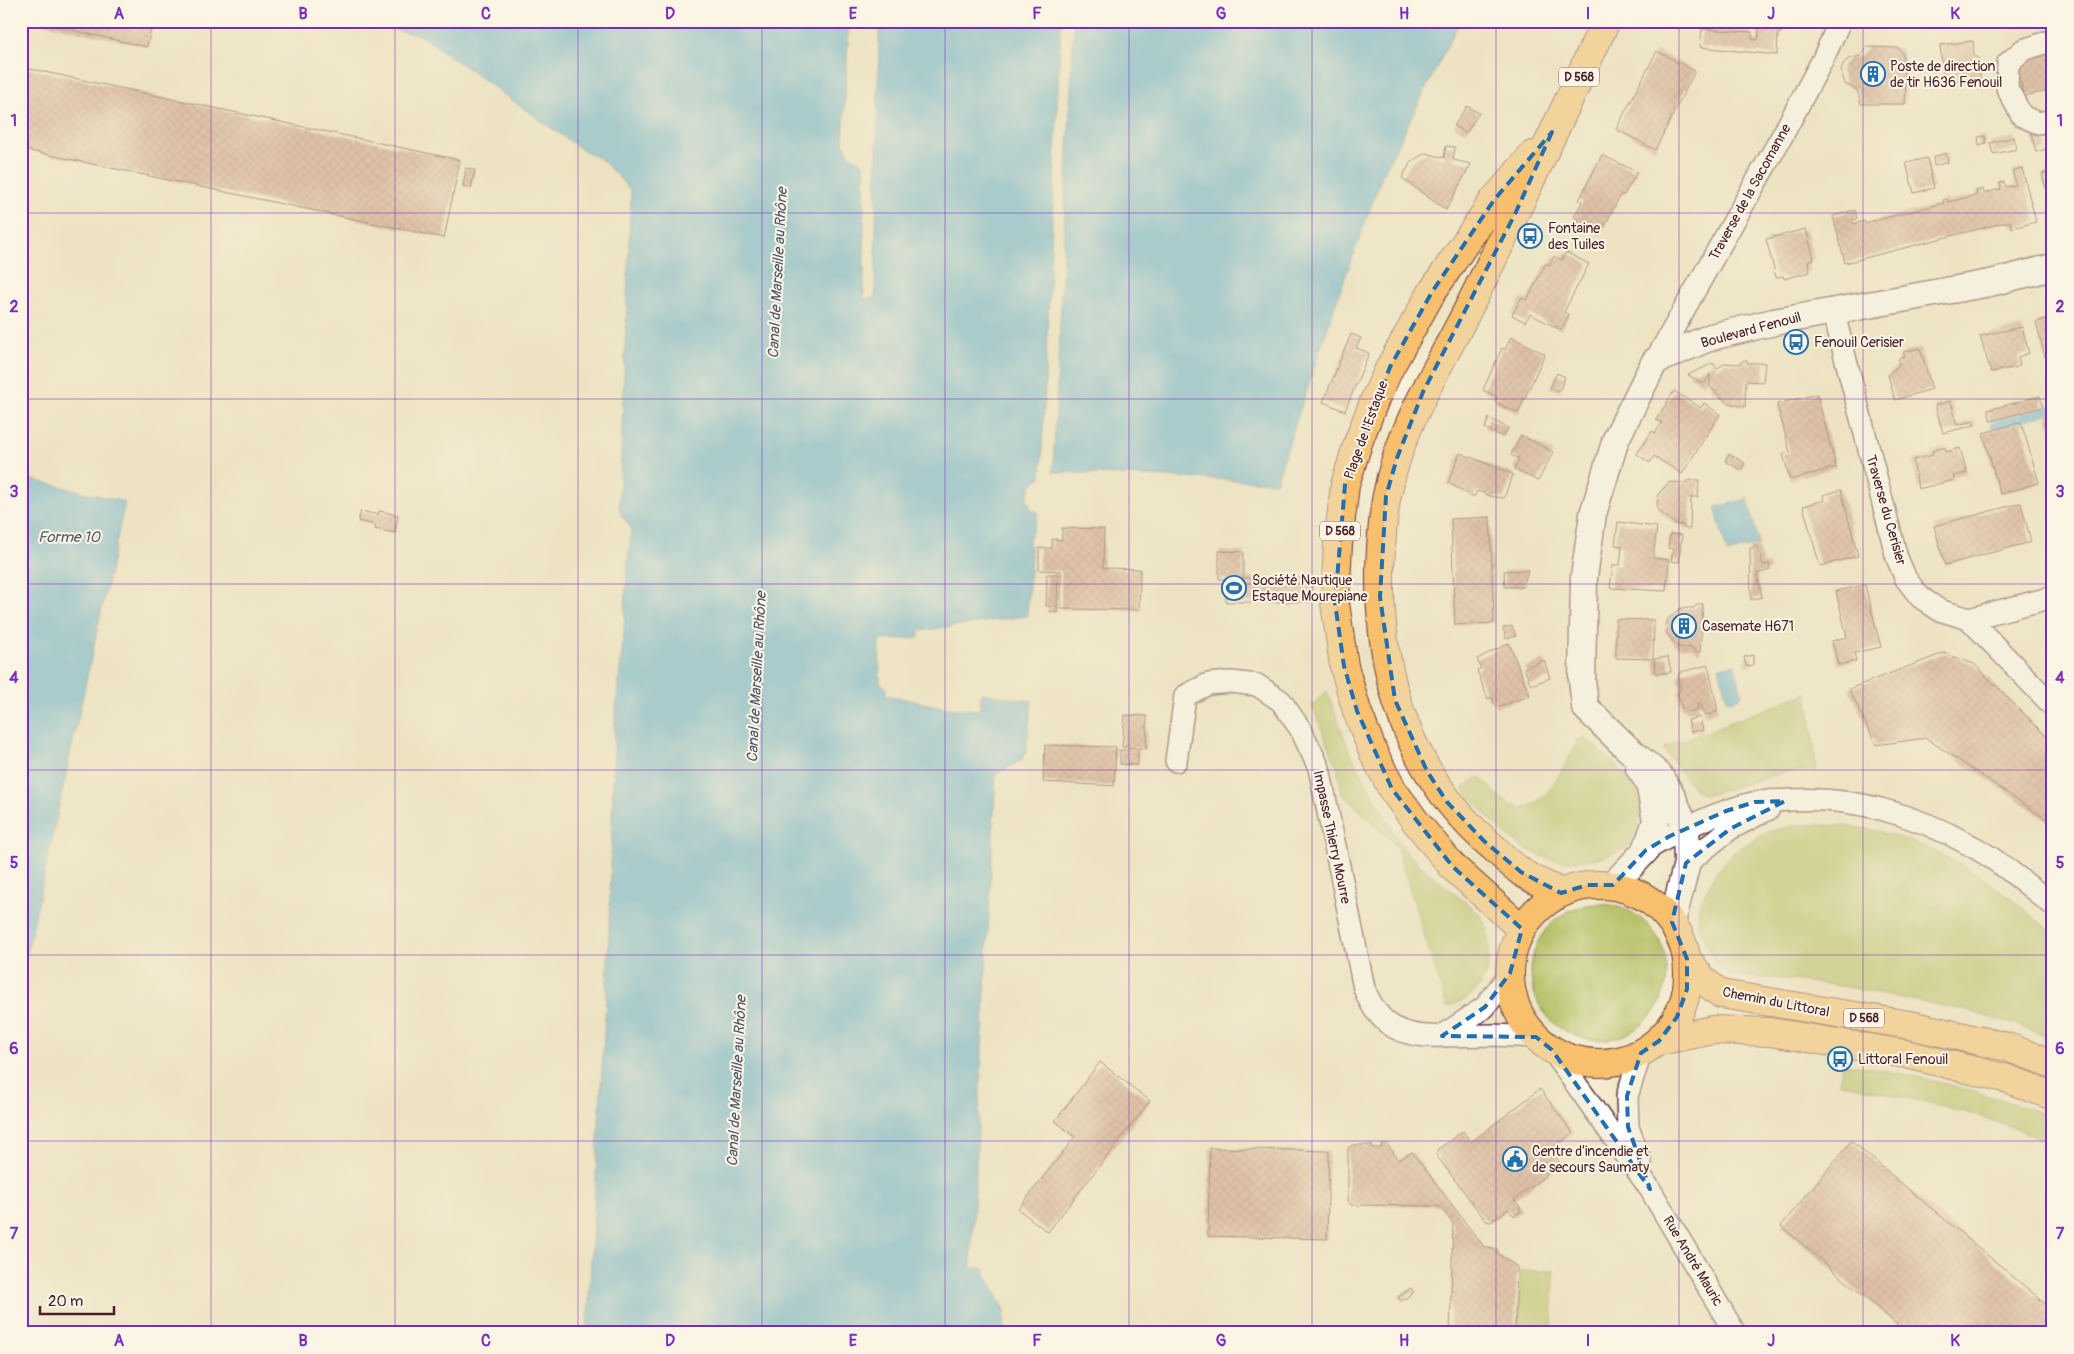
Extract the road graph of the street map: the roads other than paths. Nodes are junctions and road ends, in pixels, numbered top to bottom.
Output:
1 (1606, 21) edge
2 (1840, 21) edge
3 (2053, 40) edge
4 (2053, 120) edge
5 (1552, 132) junction
6 (2053, 267) edge
7 (1833, 310) junction
8 (1656, 361) junction
9 (2053, 597) edge
10 (1968, 619) junction
11 (2053, 706) edge
12 (1627, 748) junction
13 (1176, 761) dead end
14 (1785, 801) junction
15 (1686, 828) junction
16 (1646, 850) junction
17 (1687, 863) junction
18 (1613, 886) junction
19 (1561, 893) junction
20 (2053, 905) edge
21 (1672, 922) junction
22 (1522, 929) junction
23 (1687, 958) junction
24 (1510, 973) junction
25 (1442, 1036) junction
26 (1544, 1043) junction
27 (1650, 1047) junction
28 (2053, 1064) edge
29 (2053, 1096) edge
30 (1650, 1190) junction
31 (1736, 1333) edge

1 - 5 main road, Plage de l'Estaque / D 568
2 - 8 street, Traverse de la Sacomanne
3 - 4 street
5 - 19 main road, Plage de l'Estaque / D 568
5 - 22 main road, Plage de l'Estaque / D 568
6 - 7 street, Boulevard Fenouil
7 - 8 street, Boulevard Fenouil
7 - 10 street, Traverse du Cerisier
8 - 12 street
9 - 10 street
10 - 11 street
12 - 15 street
12 - 16 street
13 - 25 street, Impasse Thierry Mourre
14 - 15 street
14 - 17 street
14 - 20 street
15 - 16 street
15 - 17 street
16 - 18 street
17 - 21 street
18 - 19 main road
18 - 21 main road
19 - 22 main road
21 - 23 main road
22 - 24 main road
23 - 27 main road
23 - 28 main road, Chemin du Littoral / D 568
24 - 25 street
24 - 26 main road
25 - 26 street, Impasse Thierry Mourre
26 - 27 main road
26 - 30 street, Rue André Mauric
27 - 29 main road, Chemin du Littoral / D 568
27 - 30 street, Rue André Mauric
30 - 31 street, Rue André Mauric

